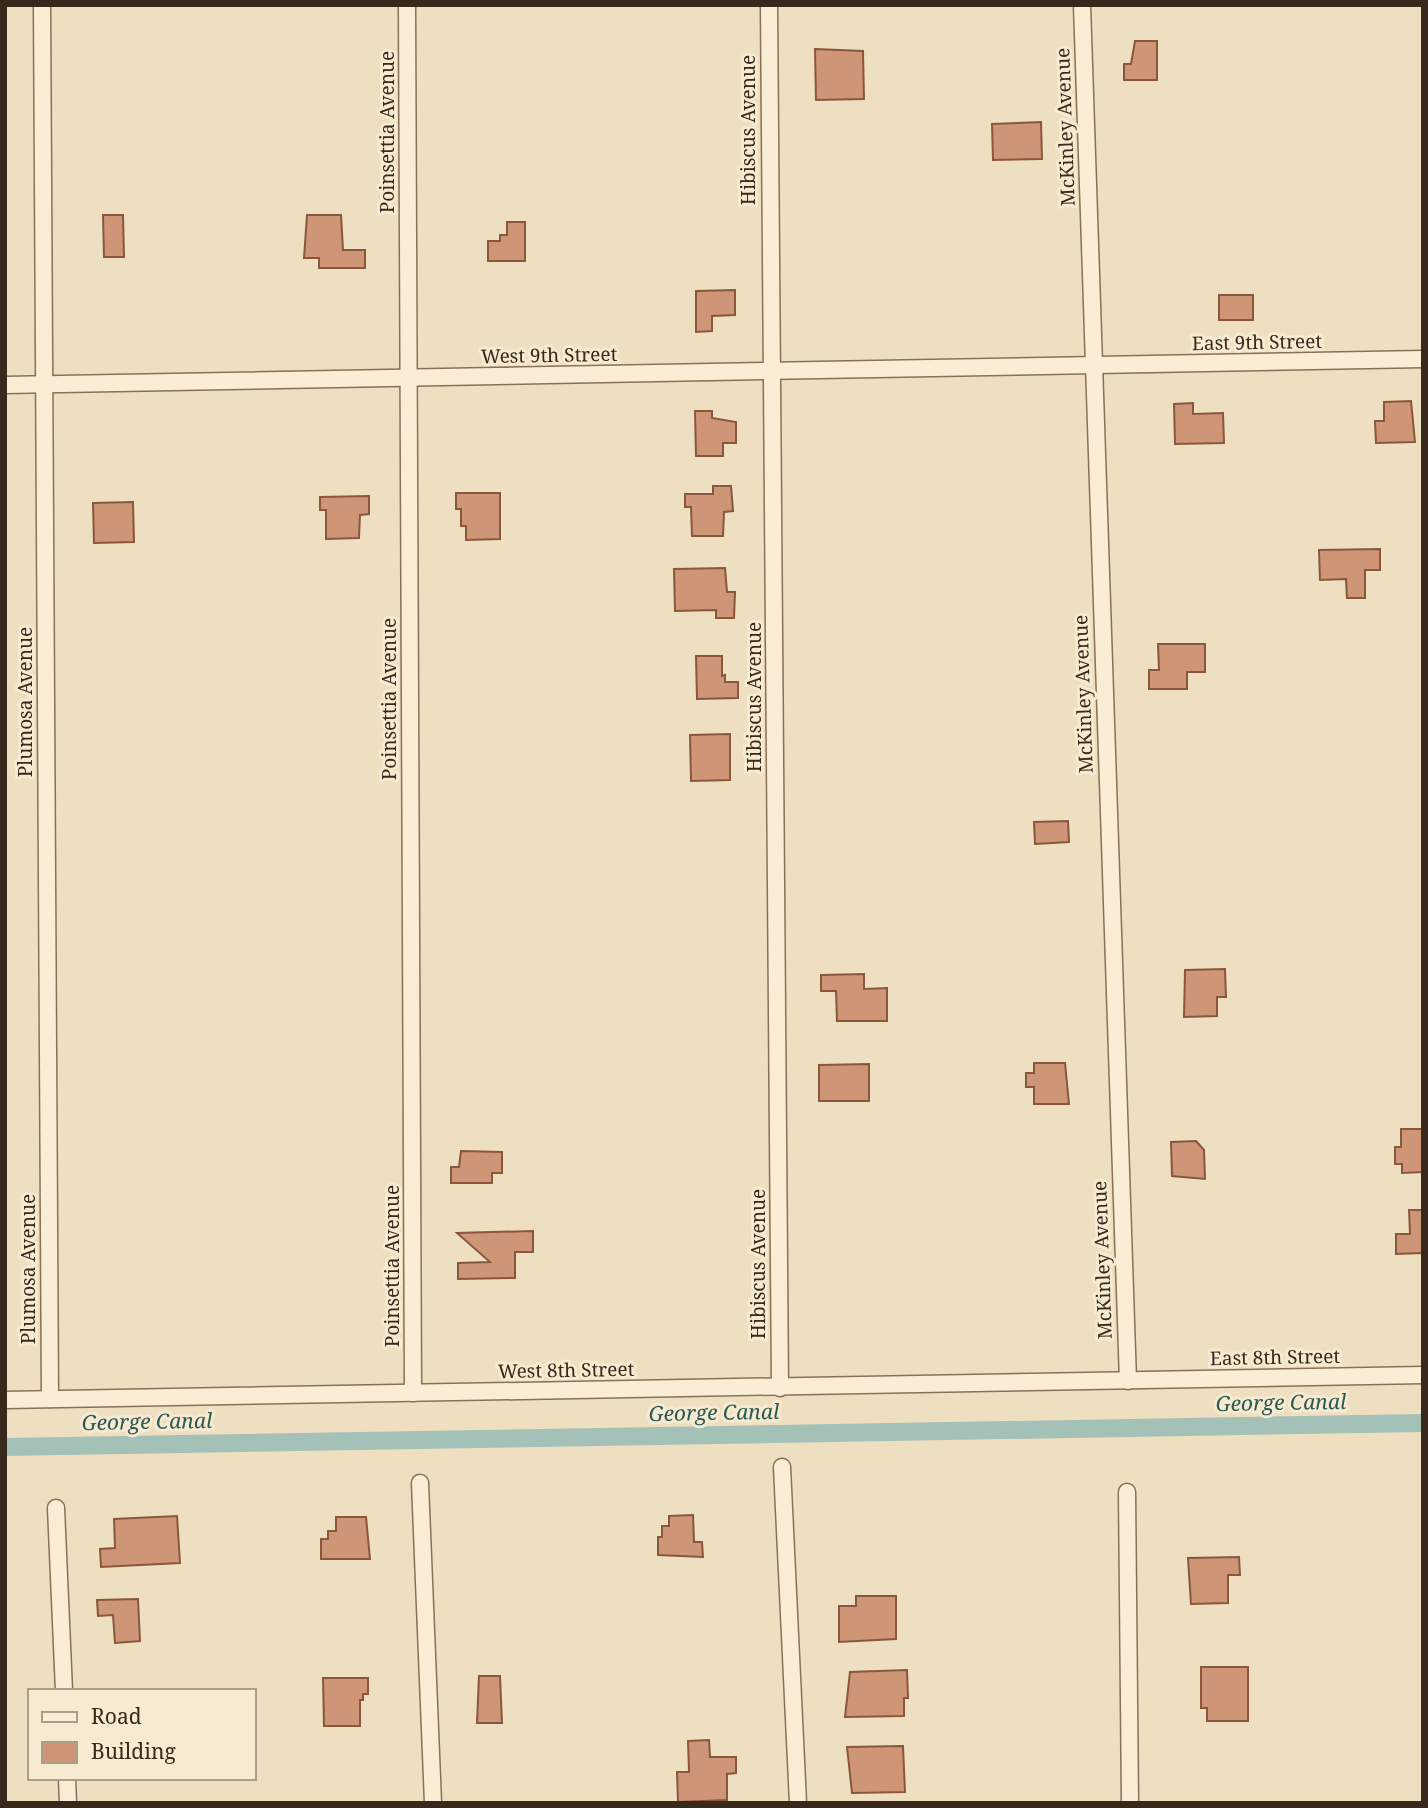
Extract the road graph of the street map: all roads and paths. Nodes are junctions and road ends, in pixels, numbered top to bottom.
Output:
1 (42, 5) edge
2 (407, 5) edge
3 (769, 5) edge
4 (1082, 5) edge
5 (1423, 359) edge
6 (1093, 367) junction
7 (772, 373) junction
8 (409, 378) junction
9 (44, 384) junction
10 (5, 385) edge
11 (1423, 1375) edge
12 (1128, 1381) junction
13 (780, 1388) junction
14 (413, 1393) junction
15 (50, 1399) junction
16 (5, 1400) edge
17 (782, 1467) dead end
18 (420, 1483) dead end
19 (1127, 1492) dead end
20 (57, 1508) dead end
21 (64, 1689) edge
22 (67, 1780) edge
23 (68, 1803) edge
24 (433, 1803) edge
25 (798, 1803) edge
26 (1130, 1803) edge

1 - 9 street, Plumosa Avenue
2 - 8 street, Poinsettia Avenue
3 - 7 street, Hibiscus Avenue
4 - 6 street, McKinley Avenue
5 - 6 street, East 9th Street
6 - 7 street, West 9th Street
6 - 12 street, McKinley Avenue
7 - 8 street, West 9th Street
7 - 13 street, Hibiscus Avenue
8 - 9 street, West 9th Street
8 - 14 street, Poinsettia Avenue
9 - 10 street, West 9th Street
9 - 15 street, Plumosa Avenue
11 - 12 street, East 8th Street
12 - 13 street, West 8th Street
13 - 14 street, West 8th Street
14 - 15 street, West 8th Street
15 - 16 street, West 8th Street
17 - 25 street
18 - 24 street
19 - 26 street
20 - 21 street
22 - 23 street

